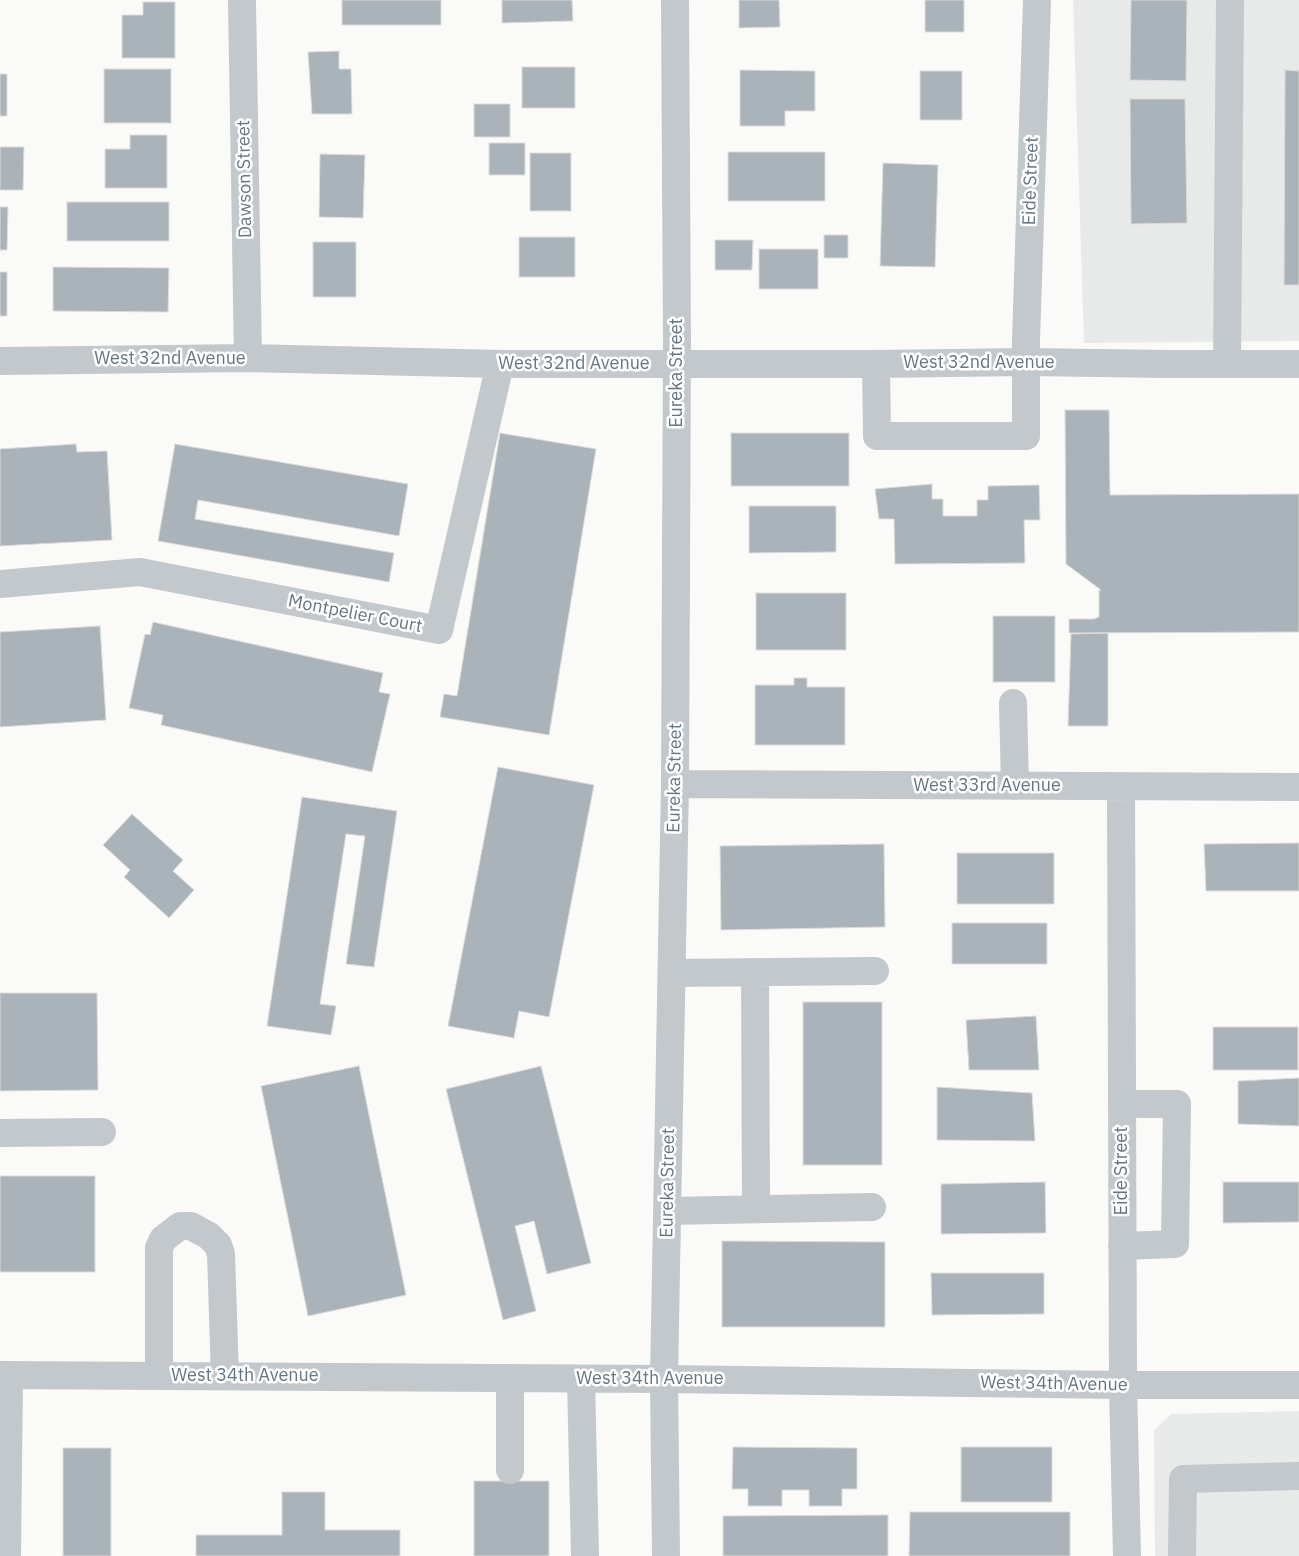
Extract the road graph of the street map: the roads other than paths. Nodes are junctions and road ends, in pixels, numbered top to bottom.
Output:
1 (242, 0) edge
2 (675, 0) edge
3 (1037, 0) edge
4 (1230, 0) edge
5 (248, 358) junction
6 (0, 360) edge
7 (1026, 362) junction
8 (500, 364) junction
9 (677, 364) junction
10 (876, 364) junction
11 (1227, 364) junction
12 (1299, 364) edge
13 (0, 584) edge
14 (1013, 704) dead end
15 (675, 784) junction
16 (1015, 786) junction
17 (1121, 787) junction
18 (1299, 787) edge
19 (874, 971) dead end
20 (756, 972) junction
21 (672, 973) junction
22 (1122, 1104) junction
23 (102, 1132) dead end
24 (0, 1133) edge
25 (872, 1207) dead end
26 (756, 1208) junction
27 (667, 1211) junction
28 (1122, 1246) junction
29 (5, 1375) edge
30 (159, 1376) junction
31 (224, 1376) junction
32 (510, 1378) junction
33 (581, 1378) junction
34 (664, 1379) junction
35 (1123, 1385) junction
36 (1299, 1385) edge
37 (510, 1470) dead end
38 (1299, 1476) edge
39 (7, 1556) edge
40 (585, 1556) edge
41 (666, 1556) edge
42 (1127, 1556) edge
43 (1182, 1556) edge

1 - 5 street, Dawson Street
2 - 9 street, Eureka Street
3 - 7 street, Eide Street
4 - 11 street
5 - 6 street, West 32nd Avenue
5 - 8 street, West 32nd Avenue
7 - 10 street, West 32nd Avenue
7 - 10 street, Eide Street
7 - 11 street, West 32nd Avenue
8 - 9 street, West 32nd Avenue
8 - 13 street, Montpelier Court
9 - 10 street, West 32nd Avenue
9 - 15 street, Eureka Street
11 - 12 street, West 32nd Avenue
14 - 16 street
15 - 16 street, West 33rd Avenue
15 - 21 street, Eureka Street
16 - 17 street, West 33rd Avenue
17 - 18 street, West 33rd Avenue
17 - 22 street, Eide Street
19 - 20 street
20 - 21 street
20 - 26 street
21 - 27 street, Eureka Street
22 - 28 street, Eide Street
22 - 28 street
23 - 24 street
25 - 26 street
26 - 27 street
27 - 34 street, Eureka Street
28 - 35 street, Eide Street
29 - 30 street, West 34th Avenue
29 - 39 street
30 - 31 street, West 34th Avenue
30 - 31 street
31 - 32 street, West 34th Avenue
32 - 33 street, West 34th Avenue
32 - 37 street
33 - 34 street, West 34th Avenue
33 - 40 street
34 - 35 street, West 34th Avenue
34 - 41 street, Eureka Street
35 - 36 street, West 34th Avenue
35 - 42 street, Eide Street
38 - 43 street

